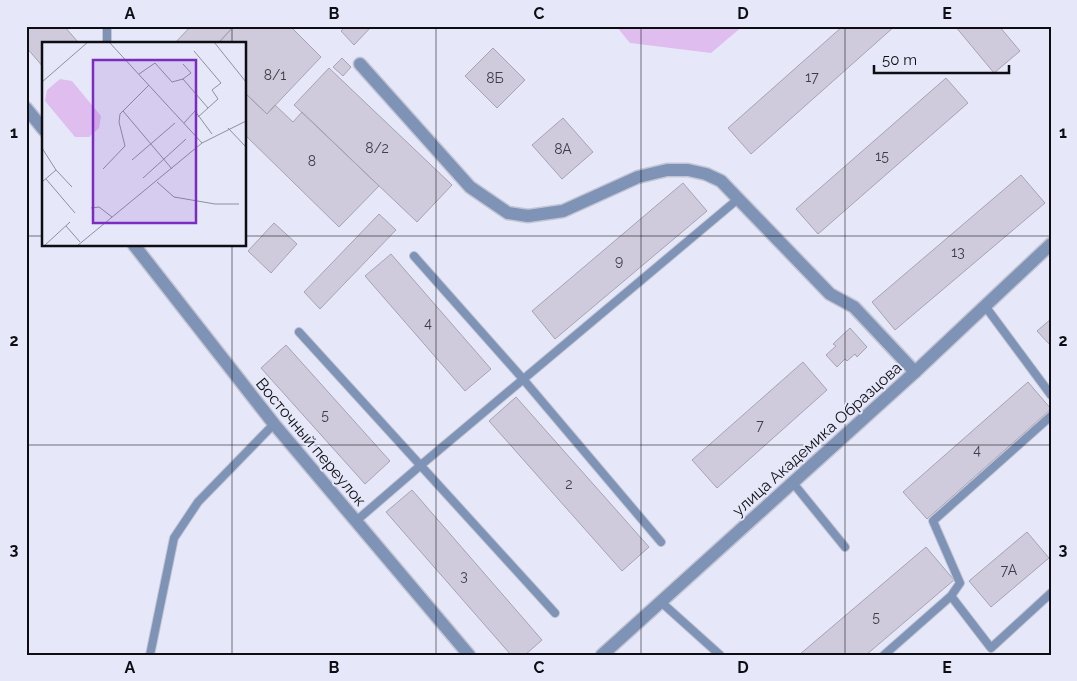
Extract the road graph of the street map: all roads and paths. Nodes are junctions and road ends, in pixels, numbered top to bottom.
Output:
1 (107, 26) edge
2 (107, 42) edge
3 (360, 64) dead end
4 (26, 108) edge
5 (42, 128) edge
6 (738, 199) junction
7 (1051, 244) edge
8 (135, 246) edge
9 (414, 256) dead end
10 (985, 306) junction
11 (299, 332) dead end
12 (915, 372) junction
13 (523, 379) junction
14 (1051, 395) edge
15 (1051, 416) edge
16 (274, 424) junction
17 (420, 465) junction
18 (793, 483) junction
19 (356, 522) junction
20 (662, 542) dead end
21 (845, 547) dead end
22 (1051, 593) edge
23 (951, 596) junction
24 (661, 602) junction
25 (555, 613) dead end
26 (150, 655) edge
27 (469, 655) edge
28 (602, 655) edge
29 (720, 655) edge
30 (884, 655) edge

1 - 2 lane
3 - 6 street
4 - 5 street
6 - 12 street
6 - 13 lane
7 - 10 street, улица Академика Образцова
8 - 16 street, Восточный переулок
9 - 13 lane
10 - 12 street, улица Академика Образцова
10 - 14 lane
11 - 17 lane
12 - 18 street, улица Академика Образцова
13 - 17 lane
13 - 20 lane
15 - 23 lane
16 - 19 street, Восточный переулок
16 - 26 lane
17 - 19 lane
17 - 25 lane
18 - 21 lane
18 - 24 street, улица Академика Образцова
19 - 27 street, Восточный переулок
22 - 23 lane
23 - 30 lane
24 - 28 street, улица Академика Образцова
24 - 29 lane

